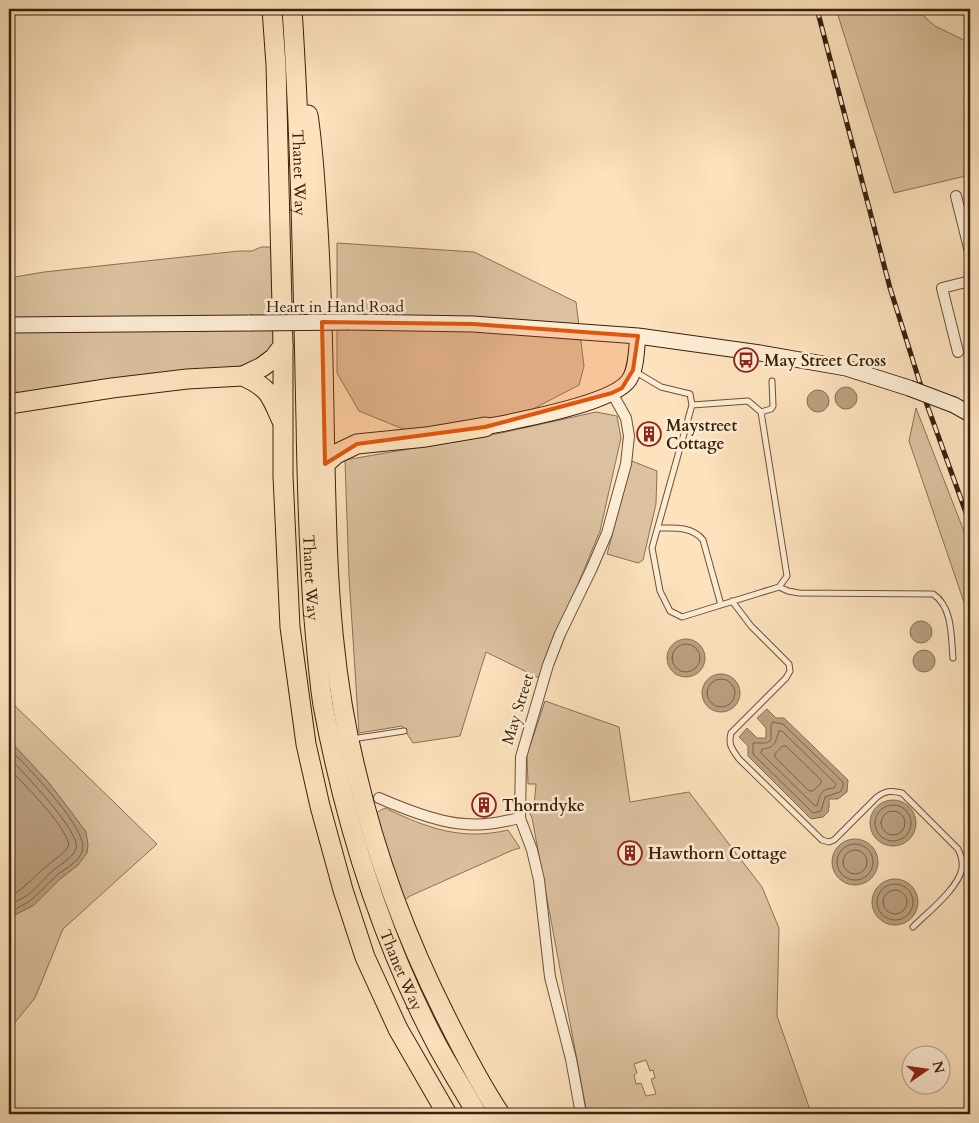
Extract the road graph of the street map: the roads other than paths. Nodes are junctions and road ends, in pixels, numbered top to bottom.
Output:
1 (272, 9) edge
2 (292, 16) edge
3 (956, 196) dead end
4 (970, 252) edge
5 (970, 282) edge
6 (9, 325) edge
7 (638, 336) junction
8 (283, 346) junction
9 (958, 352) dead end
10 (633, 370) junction
11 (243, 376) junction
12 (772, 381) dead end
13 (612, 393) junction
14 (9, 404) edge
15 (692, 405) junction
16 (761, 412) junction
17 (970, 414) edge
18 (324, 424) junction
19 (283, 425) junction
20 (485, 427) joint
21 (357, 444) junction
22 (325, 464) junction
23 (658, 528) junction
24 (779, 587) junction
25 (732, 602) junction
26 (721, 605) junction
27 (953, 658) dead end
28 (404, 731) dead end
29 (349, 740) junction
30 (379, 798) dead end
31 (520, 818) junction
32 (913, 927) dead end
33 (447, 1114) edge
34 (477, 1114) edge
35 (500, 1114) edge
36 (581, 1114) edge

1 - 8 highway, Thanet Way
2 - 18 highway
2 - 34 highway, Thanet Way
3 - 4 street
5 - 9 street
6 - 7 street, Heart in Hand Road, bridge
7 - 10 street
7 - 17 street, Heart in Hand Road, bridge
8 - 11 highway
8 - 19 highway, Thanet Way
10 - 13 street
10 - 15 lane
11 - 14 highway
11 - 19 highway
12 - 16 lane
13 - 20 street
13 - 31 street, May Street
15 - 16 lane
15 - 23 lane
16 - 24 lane
18 - 21 highway
18 - 22 highway
19 - 33 highway, Thanet Way
20 - 21 highway
21 - 22 highway
22 - 29 highway
23 - 26 lane
23 - 26 lane
24 - 25 lane
24 - 27 lane
25 - 26 lane
25 - 32 lane
28 - 29 lane
29 - 35 highway
30 - 31 street
31 - 36 street, May Street

